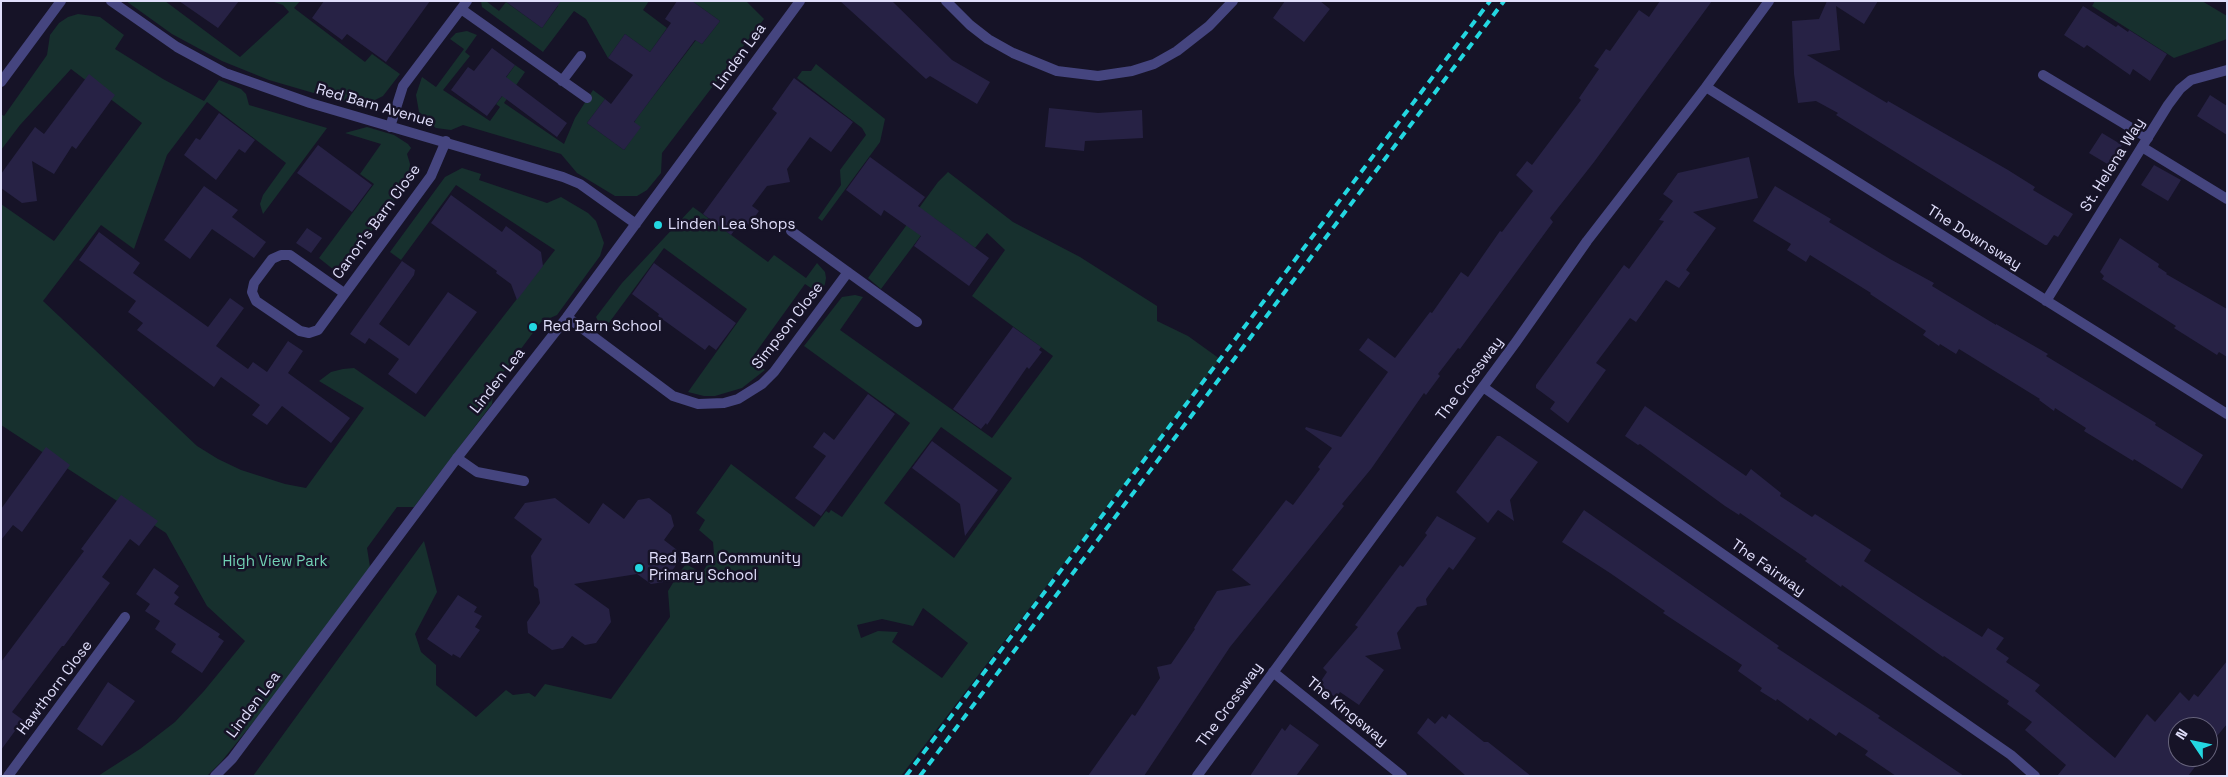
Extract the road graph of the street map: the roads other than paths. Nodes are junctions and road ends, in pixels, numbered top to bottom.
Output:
1 (61, 1) edge
2 (112, 1) edge
3 (800, 1) edge
4 (946, 1) edge
5 (1232, 1) edge
6 (1769, 1) edge
7 (464, 5) edge
8 (581, 56) dead end
9 (2226, 71) edge
10 (2043, 75) dead end
11 (562, 81) junction
12 (1, 82) edge
13 (1706, 87) junction
14 (587, 98) dead end
15 (390, 127) junction
16 (446, 141) junction
17 (2145, 143) junction
18 (2227, 199) edge
19 (636, 224) junction
20 (791, 231) dead end
21 (848, 272) junction
22 (344, 293) junction
23 (2046, 301) junction
24 (566, 317) junction
25 (917, 322) dead end
26 (1483, 387) junction
27 (2227, 414) edge
28 (457, 458) junction
29 (524, 481) dead end
30 (125, 617) dead end
31 (1273, 672) junction
32 (8, 776) edge
33 (215, 776) edge
34 (1197, 776) edge
35 (1402, 776) edge
36 (2035, 776) edge

1 - 12 street
2 - 15 street, Red Barn Avenue
3 - 19 street, Linden Lea
4 - 5 street
6 - 13 street, The Crossway
7 - 11 street
7 - 15 street
8 - 11 street
9 - 17 street, St. Helena Way
10 - 17 street
11 - 14 street
13 - 23 street, The Downsway
13 - 26 street, The Crossway
15 - 16 street, Red Barn Avenue
16 - 19 street, Red Barn Avenue
16 - 22 street, Canon's Barn Close
17 - 18 street
17 - 23 street, St. Helena Way
19 - 24 street, Linden Lea
20 - 21 street
21 - 24 street, Simpson Close
21 - 25 street
22 - 22 street, Canon's Barn Close
23 - 27 street, The Downsway
24 - 28 street, Linden Lea
26 - 31 street, The Crossway
26 - 36 street, The Fairway
28 - 29 street
28 - 33 street, Linden Lea
30 - 32 street, Hawthorn Close
31 - 34 street, The Crossway
31 - 35 street, The Kingsway

